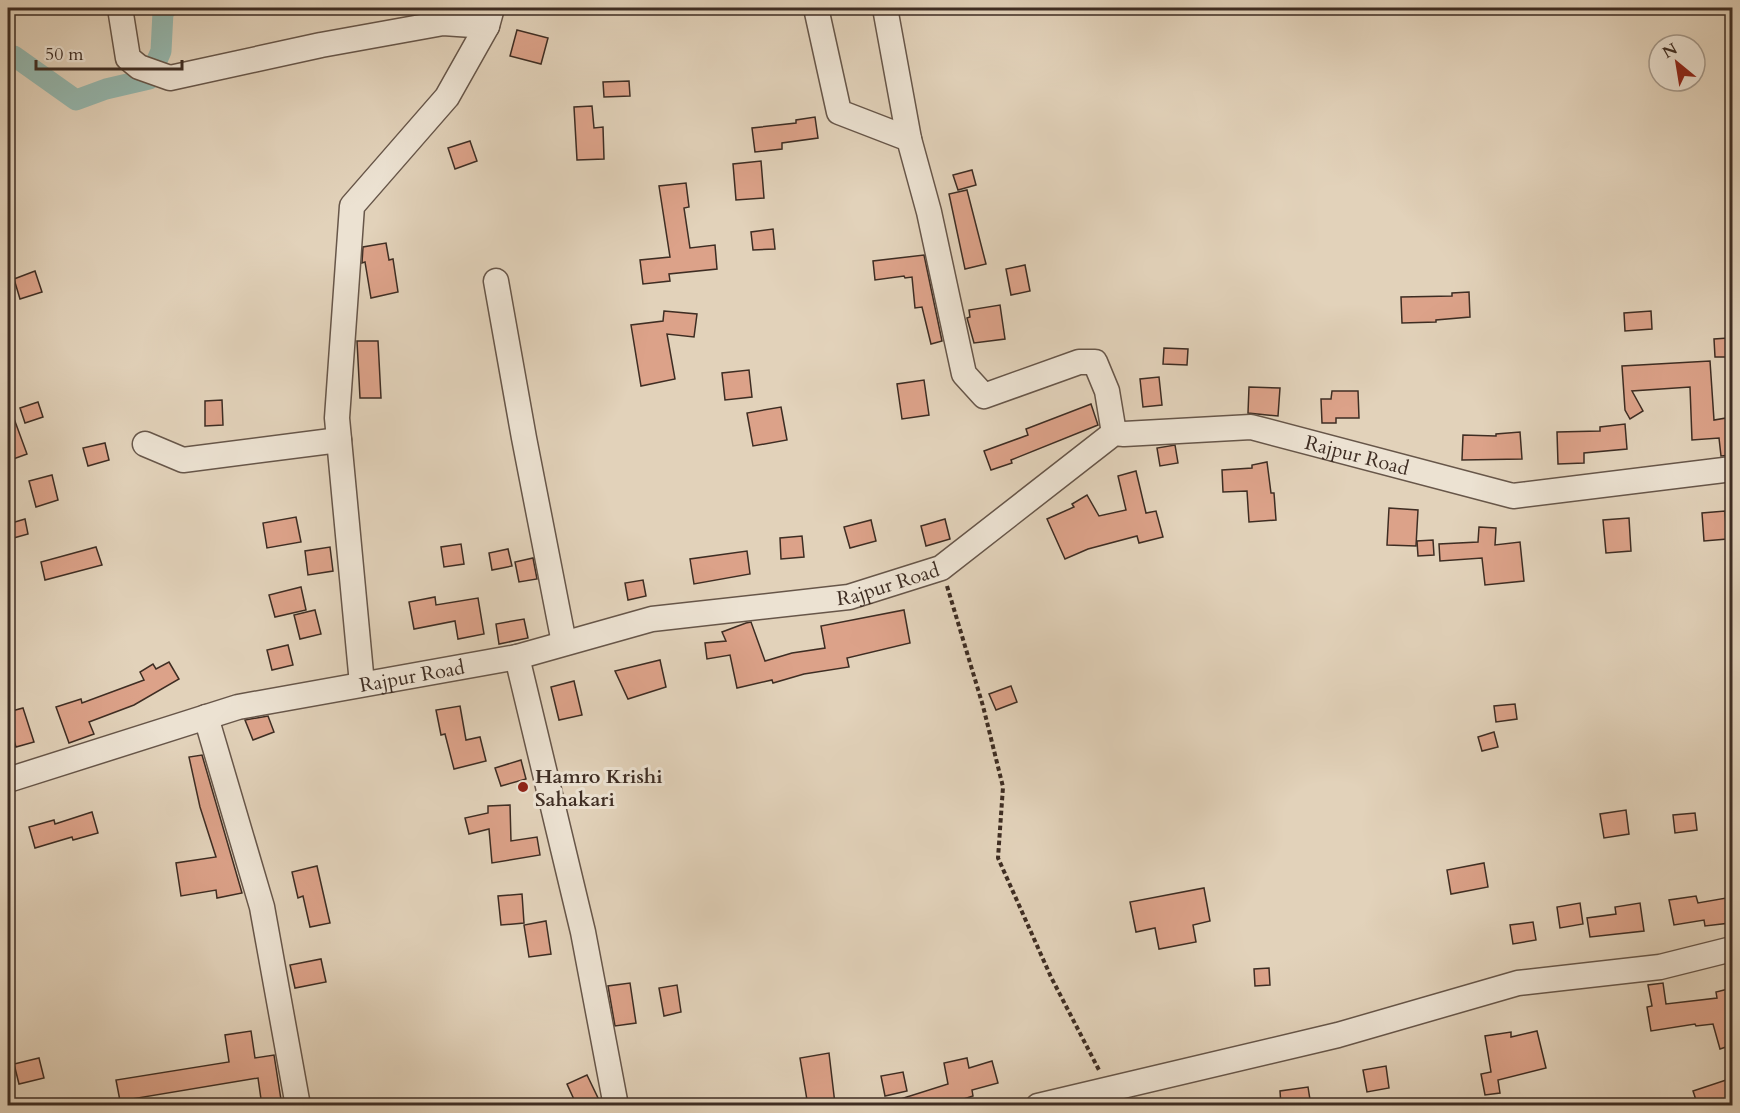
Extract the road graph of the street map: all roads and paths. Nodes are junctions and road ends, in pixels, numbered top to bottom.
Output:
1 (120, 8) edge
2 (816, 8) edge
3 (885, 8) edge
4 (490, 17) edge
5 (909, 139) junction
6 (496, 281) dead end
7 (1114, 433) junction
8 (339, 440) junction
9 (145, 444) dead end
10 (1732, 469) edge
11 (941, 568) junction
12 (564, 643) junction
13 (517, 657) junction
14 (362, 684) junction
15 (206, 717) junction
16 (8, 780) edge
17 (1732, 949) edge
18 (1109, 1089) junction
19 (298, 1106) edge
20 (616, 1106) edge
21 (1038, 1106) edge

1 - 4 street
2 - 5 street
3 - 5 street
4 - 8 street
5 - 7 street
6 - 12 street
7 - 10 street, Rajpur Road
7 - 11 street, Rajpur Road
8 - 9 street
8 - 14 street
11 - 12 street, Rajpur Road
11 - 18 path
12 - 13 street, Rajpur Road
13 - 14 street, Rajpur Road
13 - 20 street
14 - 15 street, Rajpur Road
15 - 16 street, Rajpur Road
15 - 19 street
17 - 18 street
18 - 21 street

